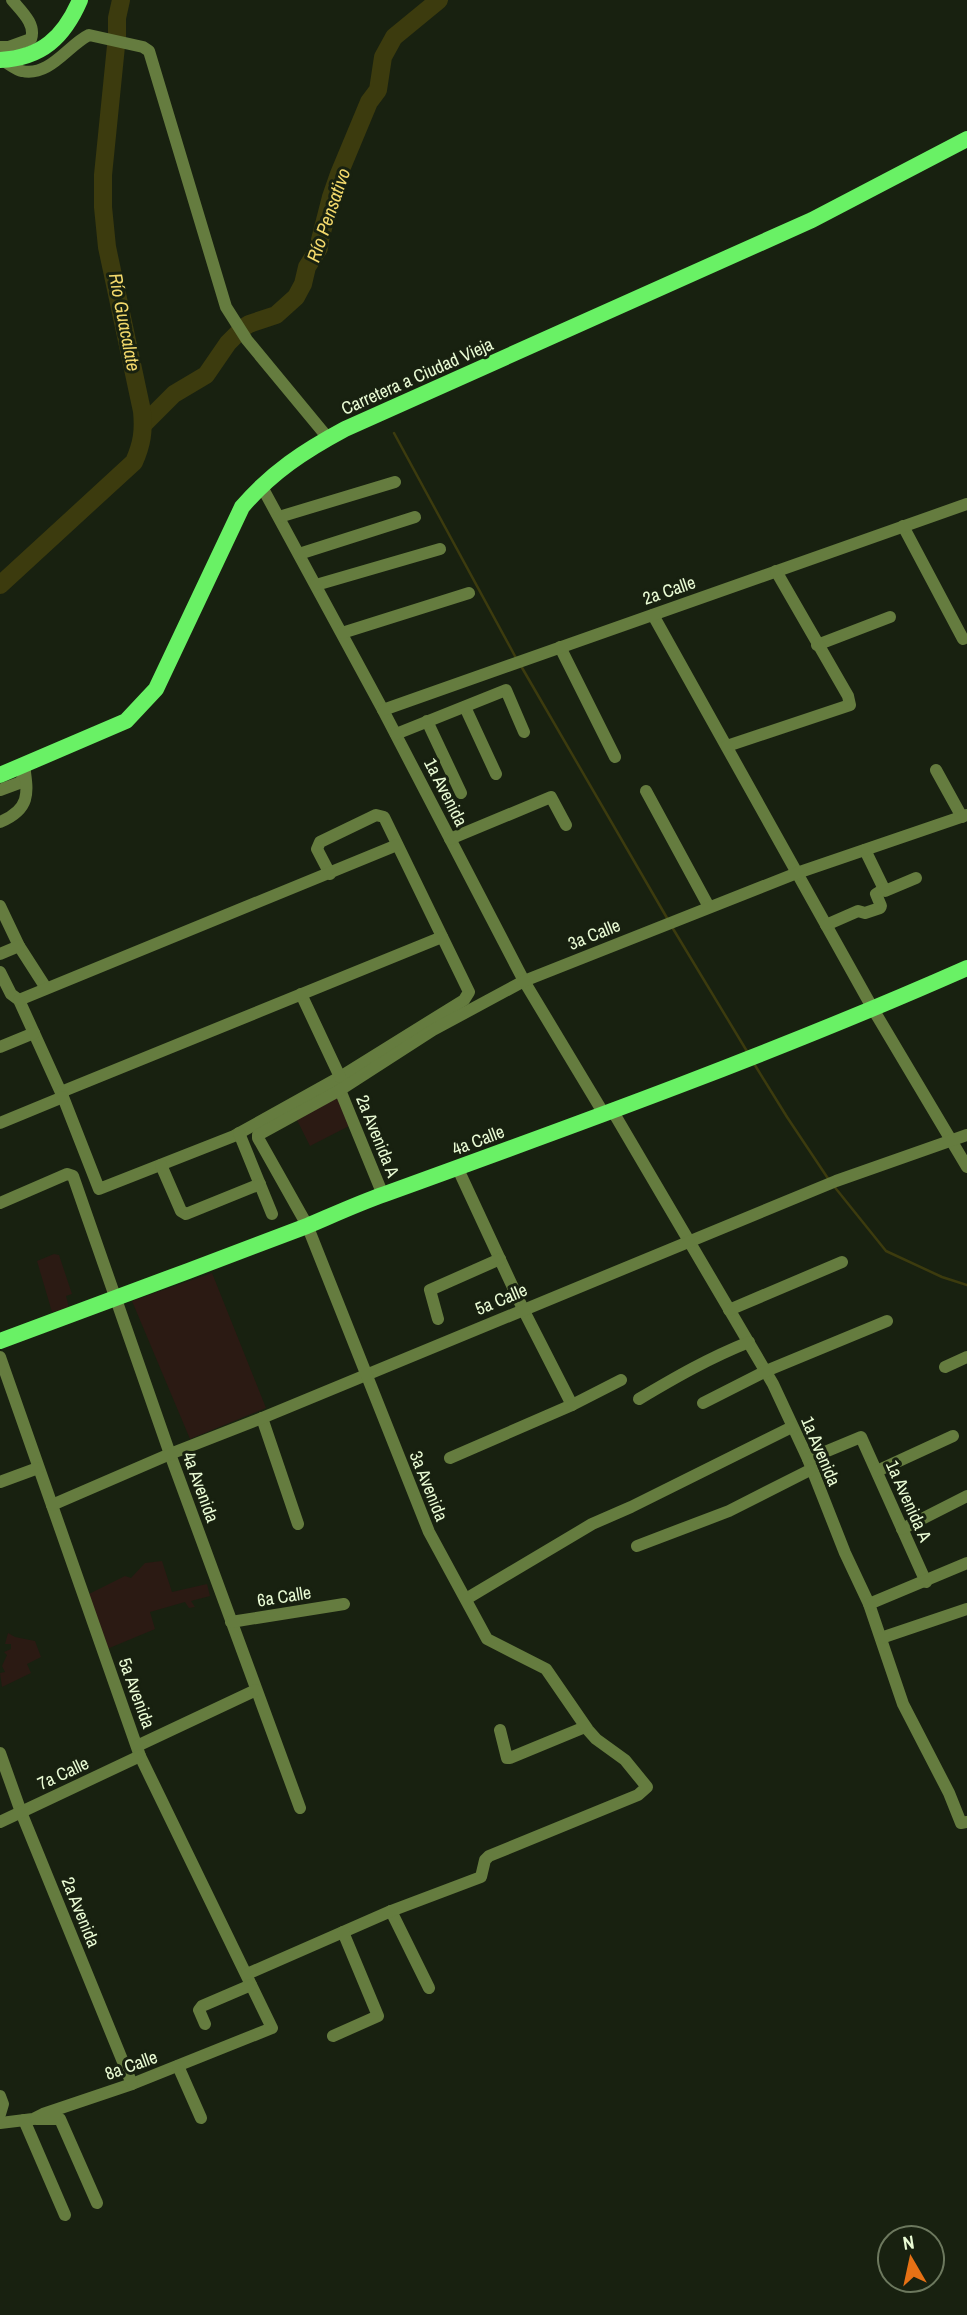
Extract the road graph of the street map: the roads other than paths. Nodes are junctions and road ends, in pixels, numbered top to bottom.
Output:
1 (12, 0) edge
2 (80, 0) edge
3 (1, 56) edge
4 (967, 139) edge
5 (327, 438) junction
6 (264, 482) junction
7 (395, 482) dead end
8 (967, 503) edge
9 (279, 517) junction
10 (415, 517) dead end
11 (902, 526) junction
12 (440, 549) dead end
13 (299, 554) junction
14 (776, 571) junction
15 (316, 585) junction
16 (470, 593) dead end
17 (653, 615) junction
18 (890, 617) dead end
19 (342, 633) junction
20 (963, 639) dead end
21 (817, 645) junction
22 (560, 647) junction
23 (466, 707) junction
24 (383, 710) junction
25 (426, 721) junction
26 (524, 732) dead end
27 (396, 734) junction
28 (727, 746) junction
29 (615, 757) dead end
30 (936, 770) dead end
31 (24, 771) junction
32 (496, 774) dead end
33 (0, 775) edge
34 (0, 790) edge
35 (646, 791) dead end
36 (461, 793) dead end
37 (965, 816) edge
38 (0, 822) edge
39 (565, 825) dead end
40 (450, 839) junction
41 (397, 845) junction
42 (865, 850) junction
43 (797, 873) junction
44 (330, 874) junction
45 (916, 878) dead end
46 (884, 889) junction
47 (0, 906) edge
48 (709, 907) junction
49 (826, 925) junction
50 (442, 937) junction
51 (19, 946) junction
52 (0, 954) edge
53 (967, 968) edge
54 (0, 972) edge
55 (524, 981) junction
56 (46, 989) junction
57 (301, 995) junction
58 (19, 1000) junction
59 (873, 1009) junction
60 (34, 1033) junction
61 (0, 1047) edge
62 (340, 1083) junction
63 (62, 1095) junction
64 (608, 1112) junction
65 (0, 1124) edge
66 (239, 1133) junction
67 (258, 1135) joint
68 (967, 1135) edge
69 (952, 1141) junction
70 (161, 1165) junction
71 (967, 1167) edge
72 (458, 1169) junction
73 (260, 1184) junction
74 (383, 1195) junction
75 (0, 1203) edge
76 (272, 1214) dead end
77 (307, 1226) junction
78 (688, 1242) junction
79 (500, 1259) junction
80 (842, 1262) dead end
81 (116, 1297) junction
82 (523, 1308) junction
83 (729, 1310) junction
84 (438, 1319) dead end
85 (887, 1321) dead end
86 (0, 1341) edge
87 (749, 1342) junction
88 (0, 1357) edge
89 (967, 1357) edge
90 (945, 1367) dead end
91 (766, 1371) junction
92 (366, 1375) junction
93 (621, 1380) dead end
94 (639, 1399) dead end
95 (703, 1403) dead end
96 (572, 1405) junction
97 (262, 1418) junction
98 (792, 1427) junction
99 (953, 1436) dead end
100 (170, 1454) junction
101 (450, 1458) dead end
102 (809, 1465) junction
103 (38, 1468) junction
104 (877, 1471) junction
105 (0, 1482) edge
106 (967, 1496) edge
107 (52, 1505) junction
108 (298, 1524) dead end
109 (902, 1529) junction
110 (637, 1546) dead end
111 (967, 1563) edge
112 (926, 1582) junction
113 (466, 1599) junction
114 (344, 1604) dead end
115 (869, 1604) junction
116 (967, 1609) edge
117 (231, 1622) junction
118 (881, 1639) junction
119 (256, 1690) junction
120 (585, 1727) junction
121 (500, 1730) dead end
122 (139, 1751) junction
123 (0, 1753) edge
124 (300, 1808) dead end
125 (21, 1812) junction
126 (0, 1822) edge
127 (964, 1822) edge
128 (391, 1911) junction
129 (343, 1932) junction
130 (249, 1980) junction
131 (429, 1988) dead end
132 (205, 2024) dead end
133 (272, 2028) joint
134 (333, 2036) dead end
135 (178, 2066) junction
136 (132, 2084) junction
137 (0, 2096) edge
138 (0, 2114) edge
139 (201, 2118) dead end
140 (28, 2120) junction
141 (0, 2123) edge
142 (97, 2203) dead end
143 (65, 2215) dead end

1 - 3 street
2 - 3 main road
3 - 5 street
4 - 5 main road, Carretera a Ciudad Vieja
5 - 6 main road, Carretera a Ciudad Vieja
6 - 9 street, 1a Avenida
6 - 31 main road, Carretera a Ciudad Vieja
7 - 9 street
8 - 11 street, 2a Calle
9 - 13 street, 1a Avenida
10 - 13 street
11 - 14 street, 2a Calle
11 - 20 street
12 - 15 street
13 - 15 street, 1a Avenida
14 - 17 street, 2a Calle
14 - 21 street
15 - 19 street, 1a Avenida
16 - 19 street
17 - 22 street, 2a Calle
17 - 28 street
18 - 21 street
19 - 24 street, 1a Avenida
21 - 28 street
22 - 24 street, 2a Calle
22 - 29 street
23 - 25 street
23 - 26 street
23 - 32 street
24 - 27 street, 1a Avenida
25 - 27 street
25 - 36 street
27 - 40 street, 1a Avenida
28 - 43 street
30 - 37 street
31 - 33 main road, Carretera a Ciudad Vieja
31 - 34 street
31 - 38 street
35 - 48 street
37 - 42 street, 3a Calle
39 - 40 street
40 - 55 street, 1a Avenida
41 - 44 street
41 - 44 street
41 - 50 street
42 - 43 street, 3a Calle
42 - 46 street
43 - 48 street, 3a Calle
43 - 49 street
44 - 56 street
45 - 46 street
46 - 49 street
47 - 51 street
48 - 55 street, 3a Calle
49 - 59 street
50 - 57 street
50 - 62 street
51 - 52 street
51 - 56 street
53 - 59 main road, 4a Calle
54 - 58 street
55 - 62 street, 3a Calle
55 - 64 street, 1a Avenida
56 - 58 street
57 - 62 street, 2a Avenida A
57 - 63 street
58 - 60 street
59 - 64 main road, 4a Calle
59 - 69 street
60 - 61 street
60 - 63 street
62 - 66 street, 3a Calle
62 - 67 street, 3a Calle
62 - 74 street, 2a Avenida A
63 - 65 street
63 - 70 street, 3a Calle
64 - 72 main road, 4a Calle
64 - 78 street, 1a Avenida
66 - 70 street, 3a Calle
66 - 73 street
67 - 77 street, 3a Avenida
68 - 69 street, 5a Calle
69 - 71 street
69 - 78 street, 5a Calle
70 - 73 street
72 - 74 main road, 4a Calle
72 - 79 street
73 - 76 street
74 - 77 main road, 4a Calle
75 - 81 street, 4a Avenida
77 - 81 main road, 4a Calle
77 - 92 street, 3a Avenida
78 - 82 street, 5a Calle
78 - 83 street, 1a Avenida
79 - 82 street
79 - 84 street
80 - 83 street
81 - 86 main road, 4a Calle
81 - 100 street, 4a Avenida
82 - 92 street, 5a Calle
82 - 96 street
83 - 87 street, 1a Avenida
85 - 91 street
87 - 91 street, 1a Avenida
87 - 94 street
88 - 103 street, 5a Avenida
89 - 90 street
91 - 95 street
91 - 98 street, 1a Avenida
92 - 97 street, 5a Calle
92 - 113 street, 3a Avenida
93 - 96 street
96 - 101 street
97 - 100 street, 5a Calle
97 - 108 street
98 - 102 street, 1a Avenida
98 - 113 street
99 - 104 street
100 - 107 street, 5a Calle
100 - 117 street, 4a Avenida
102 - 104 street, 1a Avenida A
102 - 110 street
102 - 115 street, 1a Avenida
103 - 105 street
103 - 107 street, 5a Avenida
104 - 109 street, 1a Avenida A
106 - 109 street
107 - 122 street, 5a Avenida
109 - 112 street, 1a Avenida A
111 - 112 street
112 - 115 street
113 - 120 street, 3a Avenida
114 - 117 street, 6a Calle
115 - 118 street, 1a Avenida
116 - 118 street
117 - 119 street, 4a Avenida
118 - 127 street, 1a Avenida
119 - 122 street, 7a Calle
119 - 124 street, 4a Avenida
120 - 121 street
120 - 128 street, 3a Avenida
122 - 125 street, 7a Calle
122 - 130 street, 5a Avenida
123 - 125 street, 2a Avenida
125 - 126 street, 7a Calle
125 - 136 street, 2a Avenida
128 - 129 street
128 - 131 street
129 - 130 street
129 - 134 street
130 - 132 street
130 - 133 street, 5a Avenida
133 - 135 street, 8a Calle
135 - 136 street, 8a Calle
135 - 139 street
136 - 140 street, 8a Calle
137 - 138 street
140 - 141 street, 8a Calle
140 - 142 street
140 - 143 street

